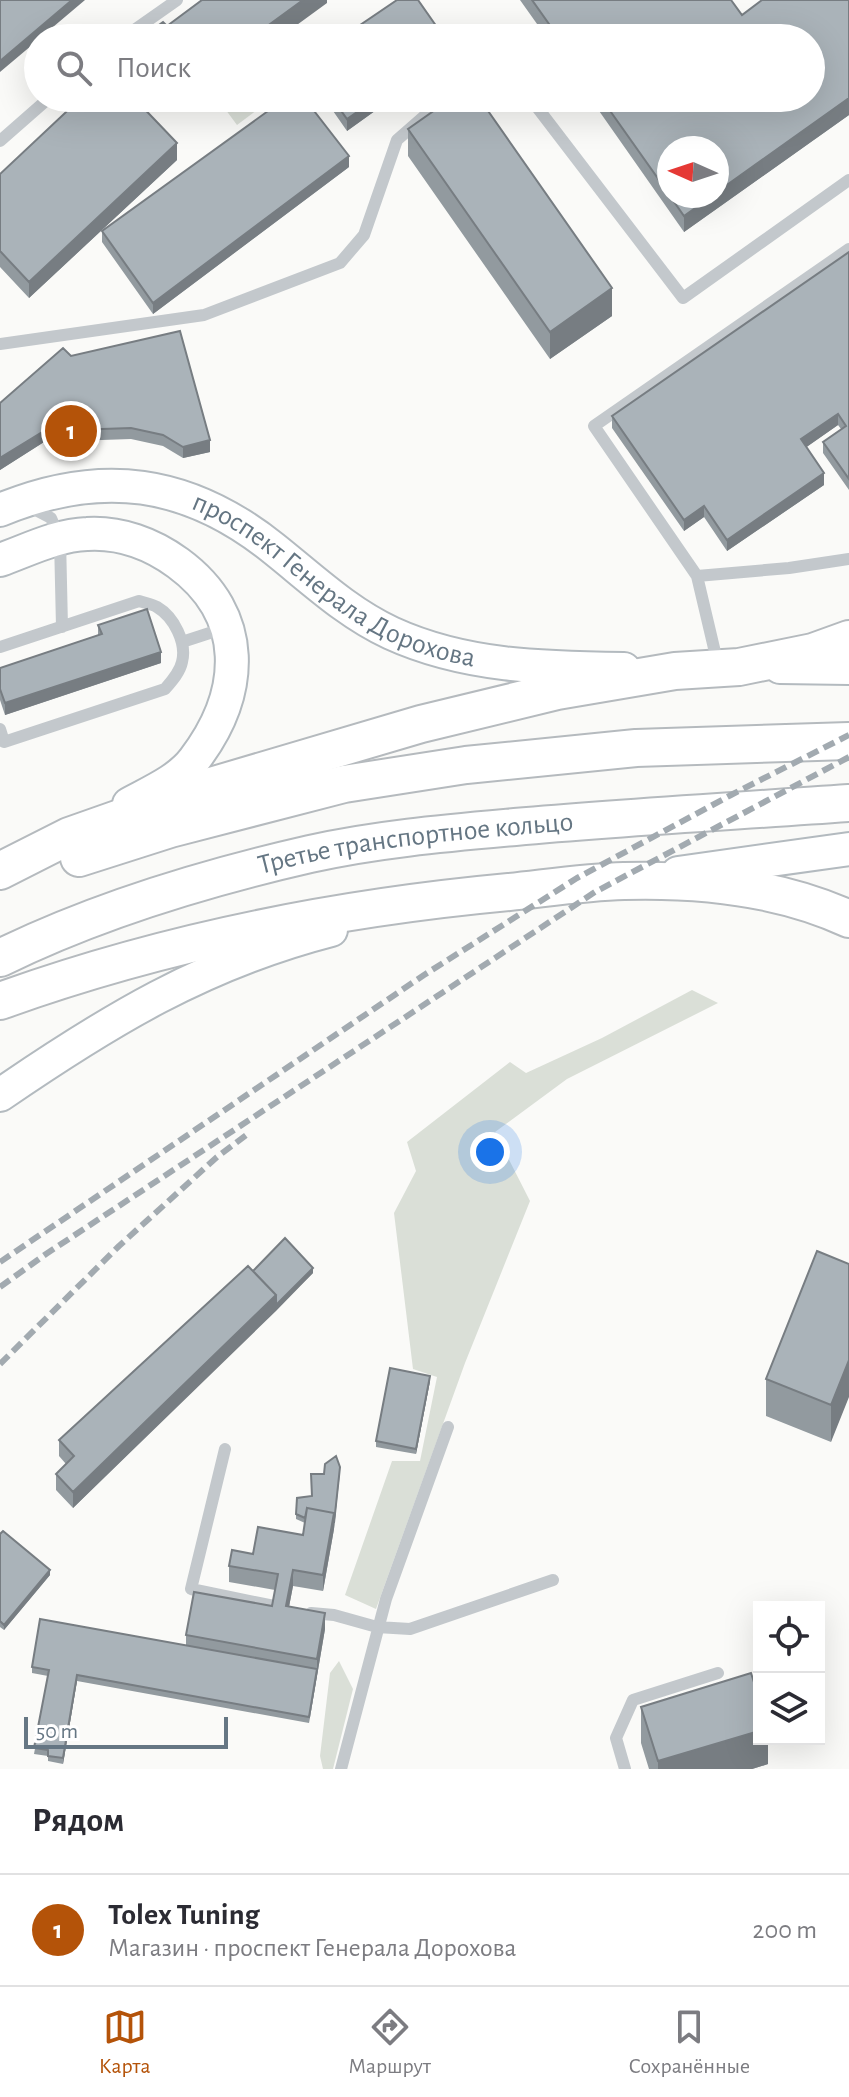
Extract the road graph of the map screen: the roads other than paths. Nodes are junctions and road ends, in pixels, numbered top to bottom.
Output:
1 (177, 0) edge
2 (143, 24) edge
3 (33, 112) edge
4 (429, 112) edge
5 (541, 112) edge
6 (0, 141) edge
7 (849, 180) edge
8 (849, 249) edge
9 (0, 344) edge
10 (10, 506) edge
11 (60, 539) junction
12 (849, 559) edge
13 (0, 560) edge
14 (697, 576) junction
15 (228, 626) junction
16 (62, 627) junction
17 (849, 639) edge
18 (182, 642) junction
19 (0, 647) edge
20 (729, 667) junction
21 (849, 668) edge
22 (675, 671) junction
23 (0, 729) edge
24 (849, 741) edge
25 (849, 803) edge
26 (69, 836) junction
27 (849, 849) edge
28 (0, 871) edge
29 (623, 881) junction
30 (0, 890) edge
31 (460, 897) junction
32 (849, 919) edge
33 (0, 958) edge
34 (0, 1001) edge
35 (0, 1095) edge
36 (448, 1427) dead end
37 (225, 1449) dead end
38 (553, 1580) dead end
39 (275, 1607) edge
40 (303, 1612) edge
41 (377, 1627) junction
42 (718, 1673) dead end
43 (341, 1769) edge
44 (625, 1769) edge

1 - 2 lane
3 - 6 lane
4 - 9 lane
5 - 7 lane
8 - 14 lane
10 - 11 lane
10 - 22 main road, проспект Генерала Дорохова
11 - 13 main road, проспект Генерала Дорохова
11 - 15 main road, проспект Генерала Дорохова
11 - 16 lane
12 - 14 lane
14 - 20 lane
15 - 18 lane
15 - 26 main road, проспект Генерала Дорохова
16 - 18 lane
16 - 19 lane
17 - 20 main road
18 - 23 lane
20 - 21 main road
20 - 22 main road
22 - 26 main road
24 - 30 main road
25 - 33 main road, Третье транспортное кольцо
26 - 28 main road
27 - 29 main road
29 - 31 main road
29 - 32 main road
31 - 34 main road
31 - 35 main road
36 - 41 lane
37 - 39 lane
38 - 41 lane
40 - 41 lane
41 - 43 lane
42 - 44 lane

